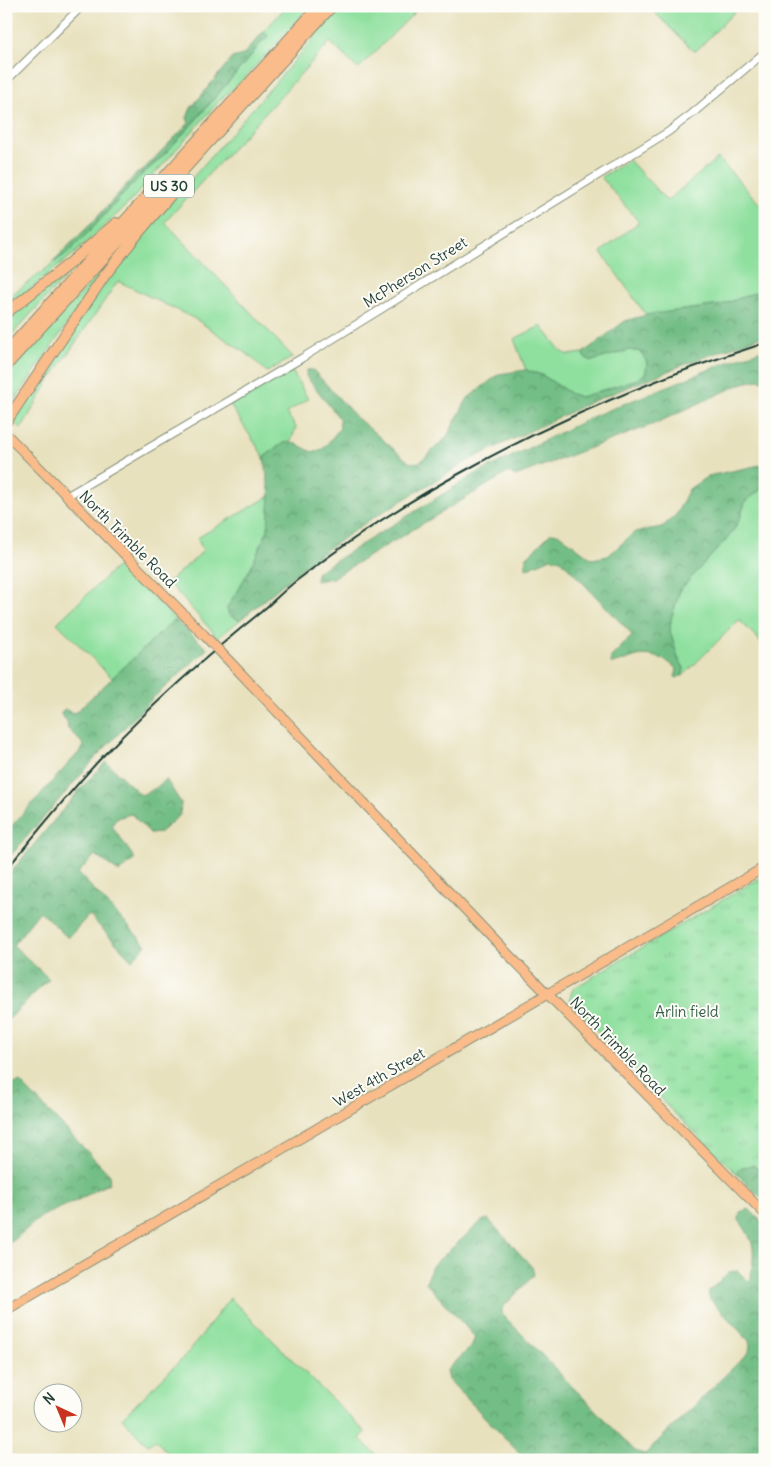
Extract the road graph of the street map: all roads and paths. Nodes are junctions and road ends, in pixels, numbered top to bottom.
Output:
1 (82, 6) edge
2 (319, 6) edge
3 (332, 6) edge
4 (765, 52) edge
5 (274, 70) junction
6 (6, 81) edge
7 (239, 94) junction
8 (6, 313) edge
9 (6, 352) edge
10 (6, 366) edge
11 (6, 422) edge
12 (6, 434) edge
13 (67, 496) junction
14 (765, 867) edge
15 (548, 994) junction
16 (765, 1214) edge
17 (6, 1310) edge

1 - 6 street
2 - 7 highway, US 30
3 - 5 highway, US 30
4 - 13 street, McPherson Street
5 - 10 highway, US 30
5 - 11 highway
7 - 8 highway
7 - 9 highway, US 30
12 - 13 main road, North Trimble Road
13 - 15 main road, North Trimble Road, bridge
14 - 15 main road, West 4th Street
15 - 16 main road, North Trimble Road
15 - 17 main road, West 4th Street

